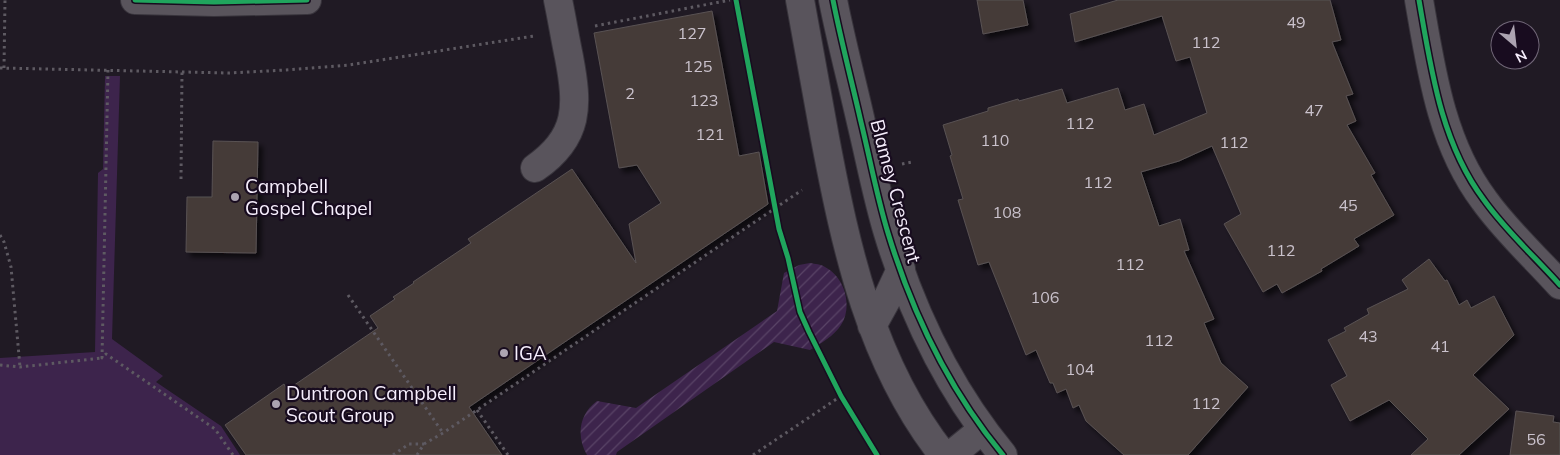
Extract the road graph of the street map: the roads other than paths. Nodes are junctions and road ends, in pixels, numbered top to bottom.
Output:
1 (135, 0) edge
2 (307, 0) edge
3 (558, 0) edge
4 (800, 0) edge
5 (833, 0) edge
6 (1419, 0) edge
7 (863, 130) junction
8 (826, 139) junction
9 (535, 168) dead end
10 (848, 245) junction
11 (899, 265) junction
12 (1560, 285) edge
13 (872, 326) junction
14 (983, 429) junction
15 (943, 455) edge
16 (951, 455) edge
17 (1003, 455) edge

1 - 2 street
3 - 9 street
4 - 8 street
5 - 7 street, Blamey Crescent
6 - 12 street
7 - 8 street
7 - 11 street, Blamey Crescent
8 - 10 street
10 - 11 street
10 - 13 street
11 - 13 street
11 - 14 street, Blamey Crescent
13 - 15 street
14 - 16 street
14 - 17 street, Blamey Crescent

